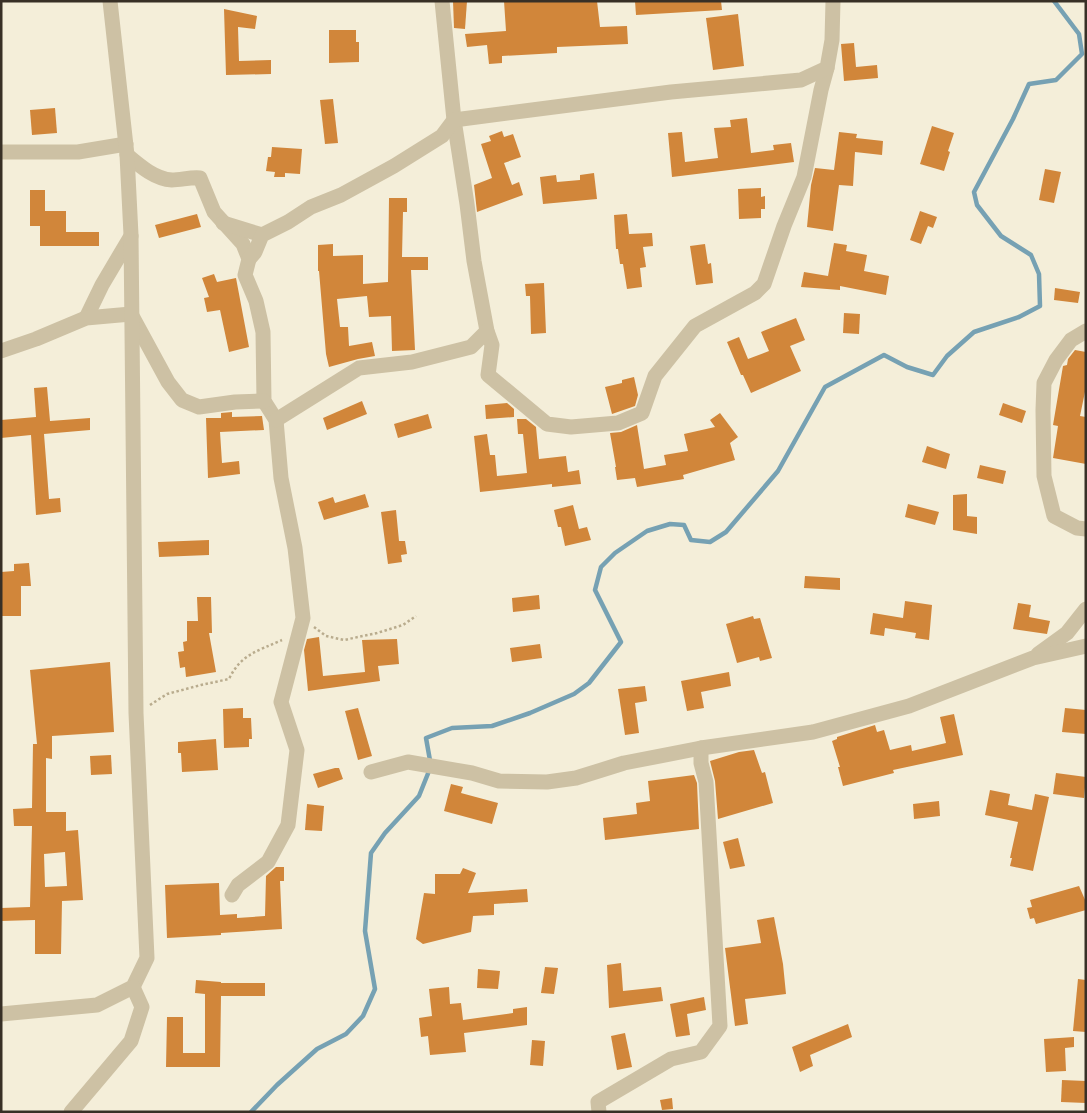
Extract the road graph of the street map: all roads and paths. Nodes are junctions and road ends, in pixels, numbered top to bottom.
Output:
1 (110, 1) edge
2 (442, 1) edge
3 (832, 1) edge
4 (827, 68) junction
5 (454, 120) junction
6 (127, 150) junction
7 (1, 152) edge
8 (222, 222) junction
9 (131, 235) junction
10 (262, 235) junction
11 (243, 244) junction
12 (248, 259) junction
13 (131, 314) junction
14 (86, 318) junction
15 (487, 331) junction
16 (1086, 331) edge
17 (1, 351) edge
18 (264, 401) junction
19 (276, 420) junction
20 (1086, 529) edge
21 (1086, 609) edge
22 (416, 616) dead end
23 (301, 625) junction
24 (1086, 646) edge
25 (1033, 658) junction
26 (136, 713) junction
27 (701, 748) junction
28 (371, 772) dead end
29 (232, 895) dead end
30 (133, 987) junction
31 (1, 1014) edge
32 (71, 1112) edge
33 (599, 1112) edge

1 - 6 street
2 - 5 street
3 - 4 street
4 - 5 street
4 - 15 street
5 - 10 street
5 - 15 street
6 - 7 street
6 - 8 street
6 - 9 street
8 - 10 street
8 - 11 street
9 - 13 street
9 - 14 street
10 - 11 street
10 - 12 street
11 - 12 street
12 - 18 street
13 - 14 street
13 - 18 street
13 - 26 street
14 - 17 street
15 - 19 street
16 - 20 street
18 - 19 street
19 - 23 street
21 - 25 street
22 - 23 path
23 - 26 path
23 - 29 street
24 - 25 street
25 - 27 street
26 - 30 street
27 - 28 street
27 - 33 street
30 - 31 street
30 - 32 street

